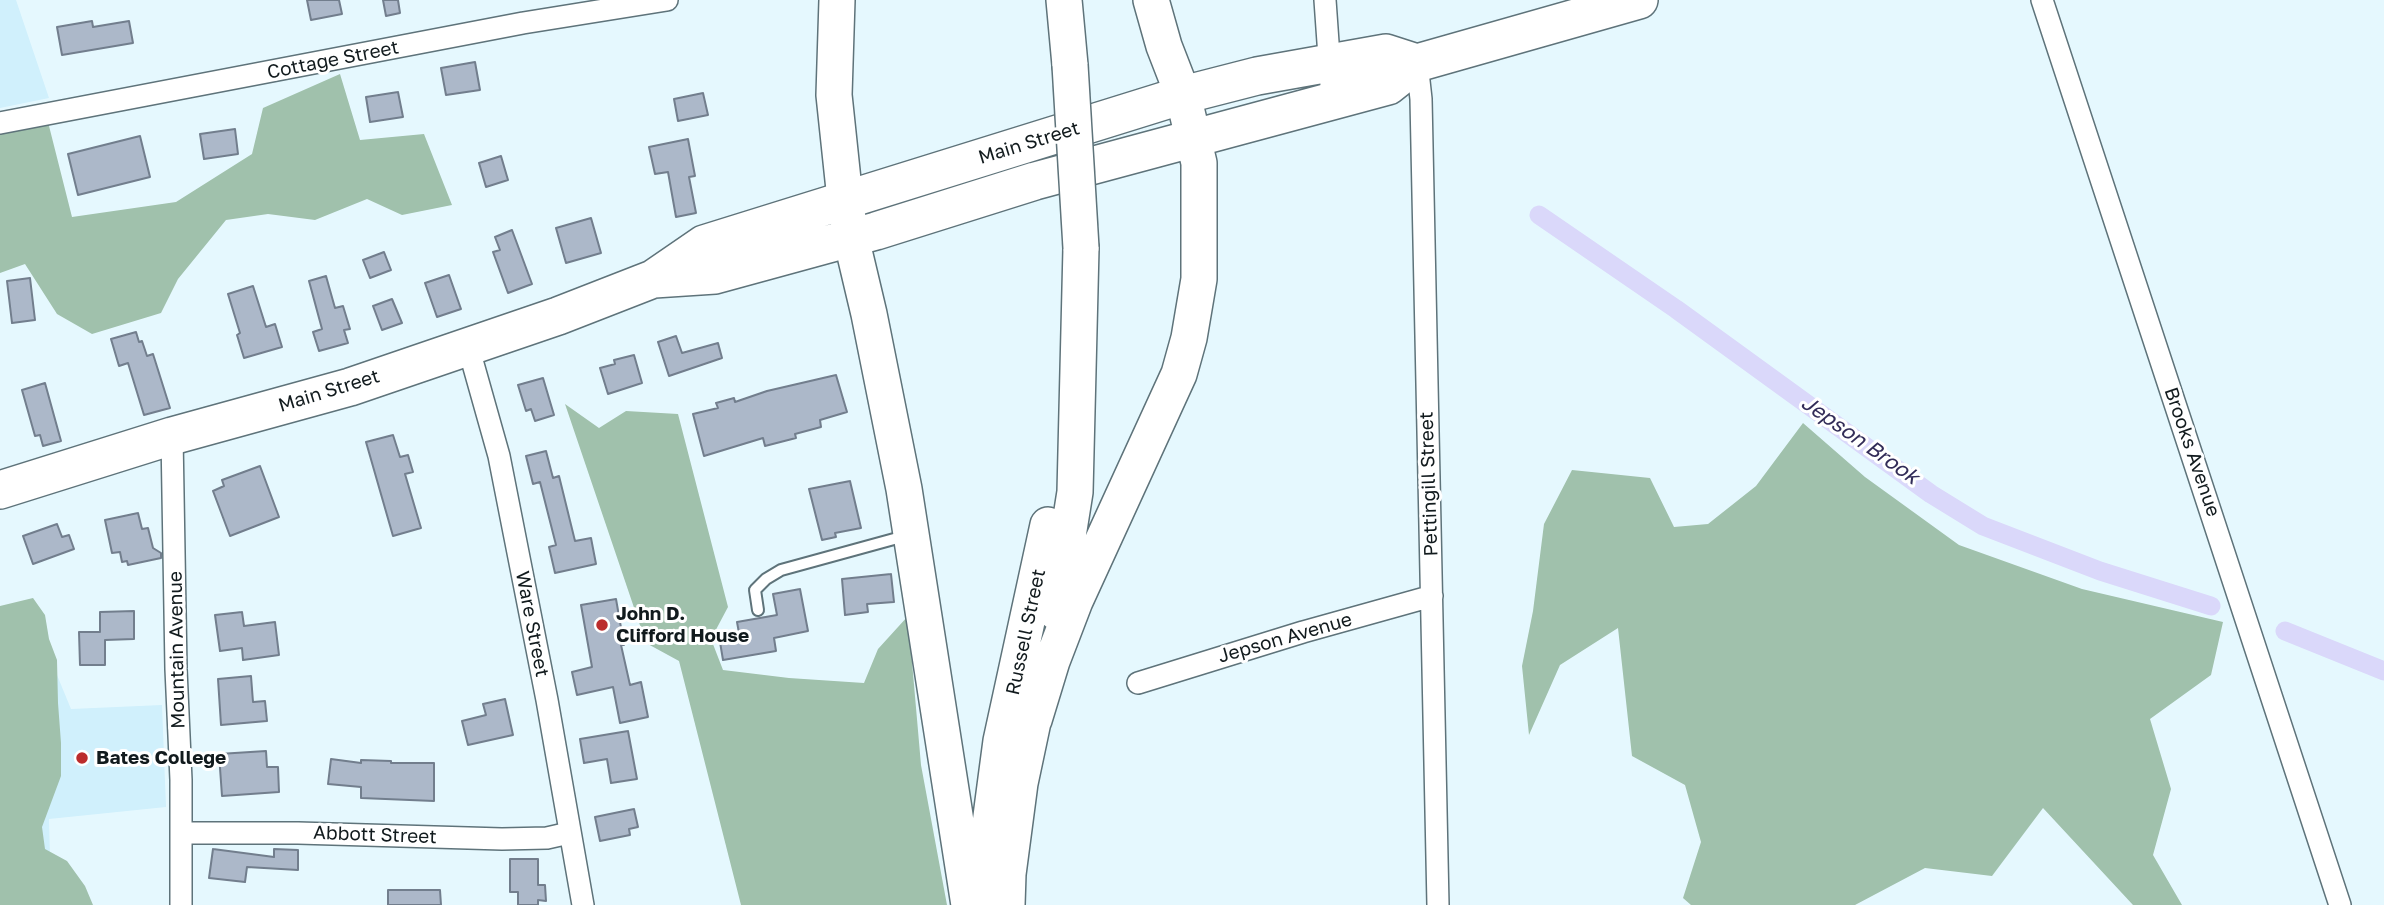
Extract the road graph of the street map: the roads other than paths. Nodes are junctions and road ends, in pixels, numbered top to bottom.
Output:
1 (667, 0) edge
2 (837, 0) edge
3 (1063, 0) edge
4 (1151, 0) edge
5 (1325, 0) edge
6 (1639, 0) edge
7 (2042, 0) edge
8 (1331, 61) junction
9 (1417, 63) junction
10 (1183, 95) junction
11 (1332, 99) junction
12 (0, 123) edge
13 (1193, 137) junction
14 (845, 199) junction
15 (851, 238) junction
16 (653, 279) junction
17 (468, 346) junction
18 (1079, 360) junction
19 (172, 436) junction
20 (0, 490) edge
21 (911, 534) junction
22 (1432, 596) junction
23 (758, 610) dead end
24 (1138, 683) dead end
25 (1034, 720) junction
26 (181, 833) junction
27 (569, 833) junction
28 (181, 905) edge
29 (583, 905) edge
30 (969, 905) edge
31 (987, 905) edge
32 (1007, 905) edge
33 (1438, 905) edge
34 (2340, 905) edge

1 - 12 street, Cottage Street
2 - 14 main road
3 - 18 main road, Russell Street, bridge
4 - 10 main road
5 - 8 street
6 - 9 highway, Main Street
7 - 34 street, Brooks Avenue
8 - 9 highway, Main Street
8 - 10 highway, Main Street
8 - 11 street
9 - 11 highway, Main Street
9 - 22 street, Pettingill Street
10 - 13 main road
10 - 14 highway, Main Street
11 - 13 highway, Main Street
13 - 15 highway, Main Street
13 - 25 main road
14 - 15 main road
14 - 16 highway, Main Street
15 - 16 highway, Main Street
15 - 21 main road
16 - 17 highway, Main Street
17 - 19 highway, Main Street
17 - 27 street, Ware Street
18 - 25 main road, Russell Street
18 - 31 main road, Russell Street
19 - 20 highway, Main Street
19 - 26 street, Mountain Avenue
21 - 23 lane
21 - 30 main road
22 - 24 street, Jepson Avenue
22 - 33 street, Pettingill Street
25 - 32 main road, Russell Street
26 - 27 street, Abbott Street
26 - 28 street, Mountain Avenue
27 - 29 street, Ware Street

